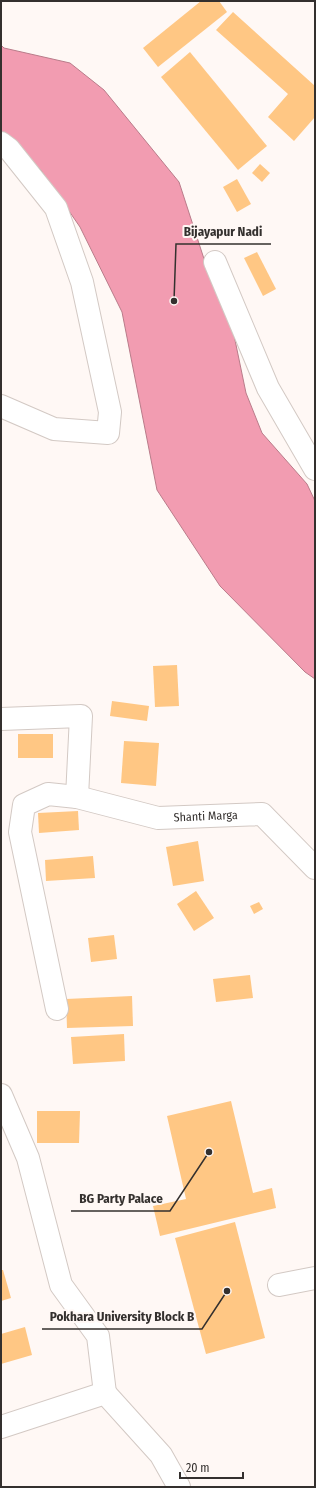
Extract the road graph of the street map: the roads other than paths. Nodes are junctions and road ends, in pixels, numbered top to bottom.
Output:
1 (1, 143) edge
2 (215, 262) dead end
3 (1, 406) edge
4 (315, 469) edge
5 (1, 719) edge
6 (77, 797) junction
7 (315, 868) edge
8 (57, 1009) dead end
9 (1, 1095) edge
10 (315, 1278) edge
11 (279, 1285) dead end
12 (105, 1392) junction
13 (1, 1427) edge
14 (179, 1487) edge

1 - 3 street
2 - 4 street
5 - 6 street
6 - 7 street, Shanti Marga
6 - 8 street, Shanti Marga
9 - 12 street
10 - 11 street
12 - 13 street
12 - 14 street

